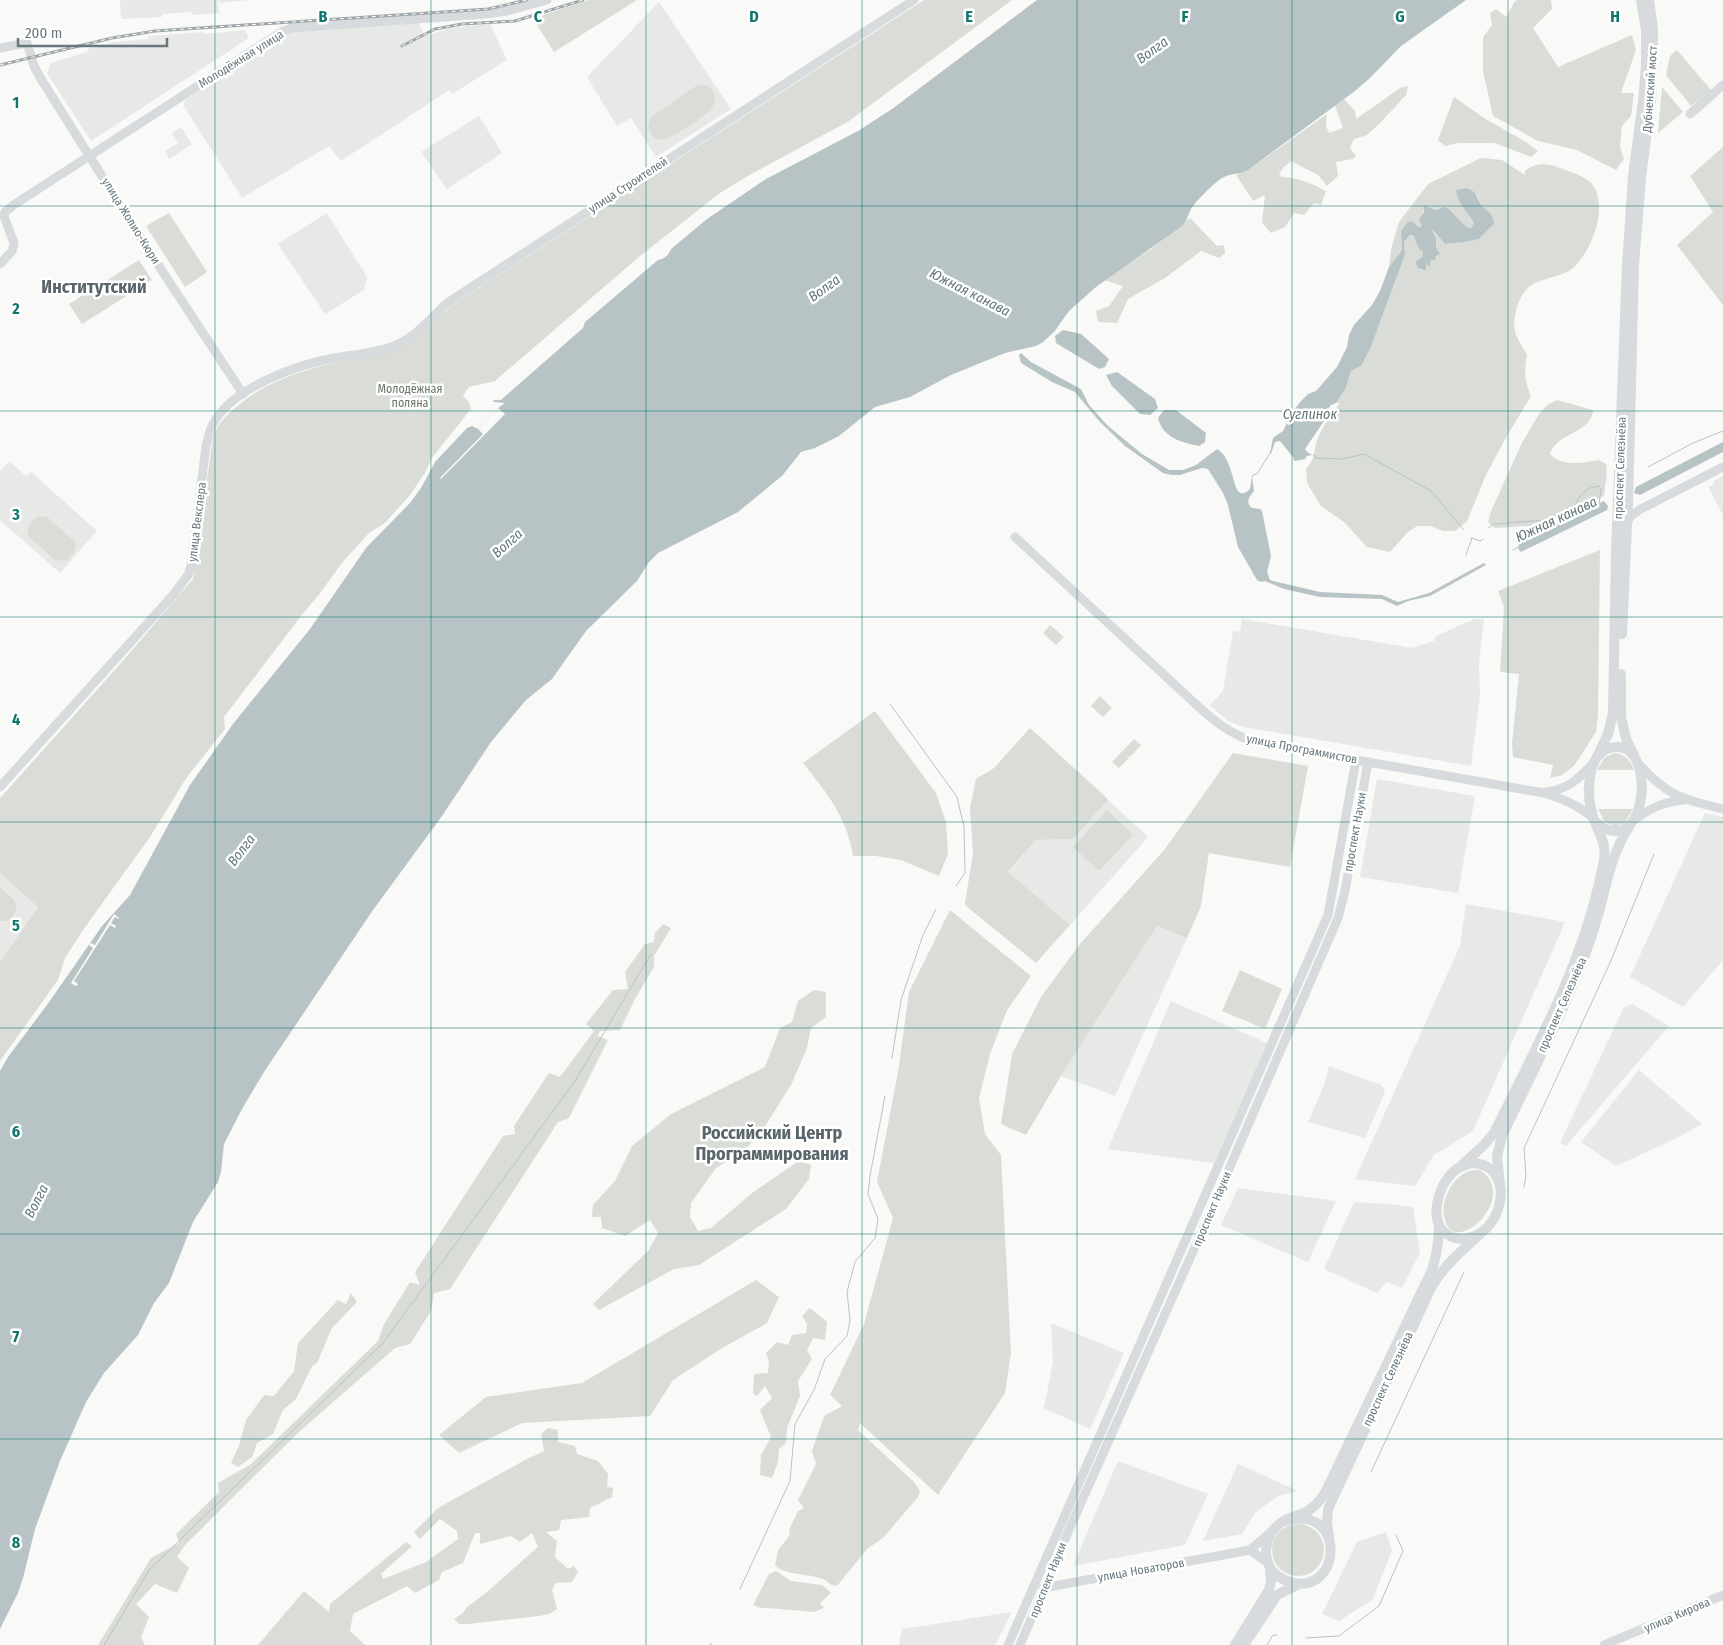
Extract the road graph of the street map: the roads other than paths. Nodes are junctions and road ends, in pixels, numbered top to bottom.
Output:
1 (547, 0) edge
2 (914, 0) edge
3 (1642, 0) edge
4 (1649, 0) edge
5 (0, 48) edge
6 (1723, 85) edge
7 (1690, 114) dead end
8 (90, 156) junction
9 (1637, 176) junction
10 (2, 216) edge
11 (0, 264) edge
12 (340, 357) joint
13 (243, 394) junction
14 (1723, 468) edge
15 (1628, 505) junction
16 (1640, 510) junction
17 (1627, 524) junction
18 (1015, 537) dead end
19 (1596, 759) junction
20 (1636, 759) junction
21 (1356, 760) junction
22 (1368, 762) junction
23 (0, 787) edge
24 (1544, 793) junction
25 (1686, 800) junction
26 (1723, 809) edge
27 (1595, 820) junction
28 (1632, 823) junction
29 (1461, 1166) junction
30 (1500, 1184) junction
31 (1439, 1225) junction
32 (1479, 1235) junction
33 (1285, 1521) junction
34 (1274, 1528) junction
35 (1329, 1538) junction
36 (1250, 1550) junction
37 (1269, 1565) junction
38 (1301, 1584) junction
39 (1046, 1587) junction
40 (1033, 1590) junction
41 (1723, 1595) edge
42 (1008, 1645) edge
43 (1020, 1645) edge
44 (1235, 1645) edge
45 (1244, 1645) edge
46 (1604, 1645) edge

1 - 8 street, Молодёжная улица
2 - 12 street, улица Строителей
3 - 9 main road, Дубненский мост
4 - 9 main road, Дубненский мост
5 - 8 street, улица Жолио-Кюри
6 - 7 street
8 - 10 street, Молодёжная улица
8 - 13 street, улица Жолио-Кюри
9 - 15 main road, проспект Селезнёва
9 - 19 main road, проспект Селезнёва
10 - 11 street
12 - 13 street, улица Векслера
13 - 23 street, улица Векслера
14 - 16 street
15 - 16 street
15 - 17 main road, проспект Селезнёва
16 - 17 street
17 - 20 main road, проспект Селезнёва
18 - 21 street, улица Программистов
19 - 20 main road
19 - 24 street, улица Программистов
19 - 27 main road
20 - 25 street
20 - 28 main road
21 - 22 street, улица Программистов
21 - 40 street, проспект Науки
22 - 24 street, улица Программистов
22 - 39 street, проспект Науки
24 - 27 street, улица Программистов
25 - 26 street
25 - 28 street
27 - 28 main road
27 - 29 main road, проспект Селезнёва
28 - 30 main road, проспект Селезнёва
29 - 30 main road
29 - 31 main road
30 - 32 main road
31 - 32 main road
31 - 33 main road, проспект Селезнёва
32 - 35 main road, проспект Селезнёва
33 - 34 main road, проспект Селезнёва
33 - 35 main road, проспект Селезнёва
34 - 36 street
34 - 37 main road
35 - 38 main road, проспект Селезнёва
36 - 37 street
36 - 39 street, улица Новаторов
37 - 38 main road
37 - 44 main road
38 - 45 main road, проспект Селезнёва
39 - 40 street, улица Новаторов
39 - 43 street, проспект Науки
40 - 42 street, проспект Науки
41 - 46 street, улица Кирова

